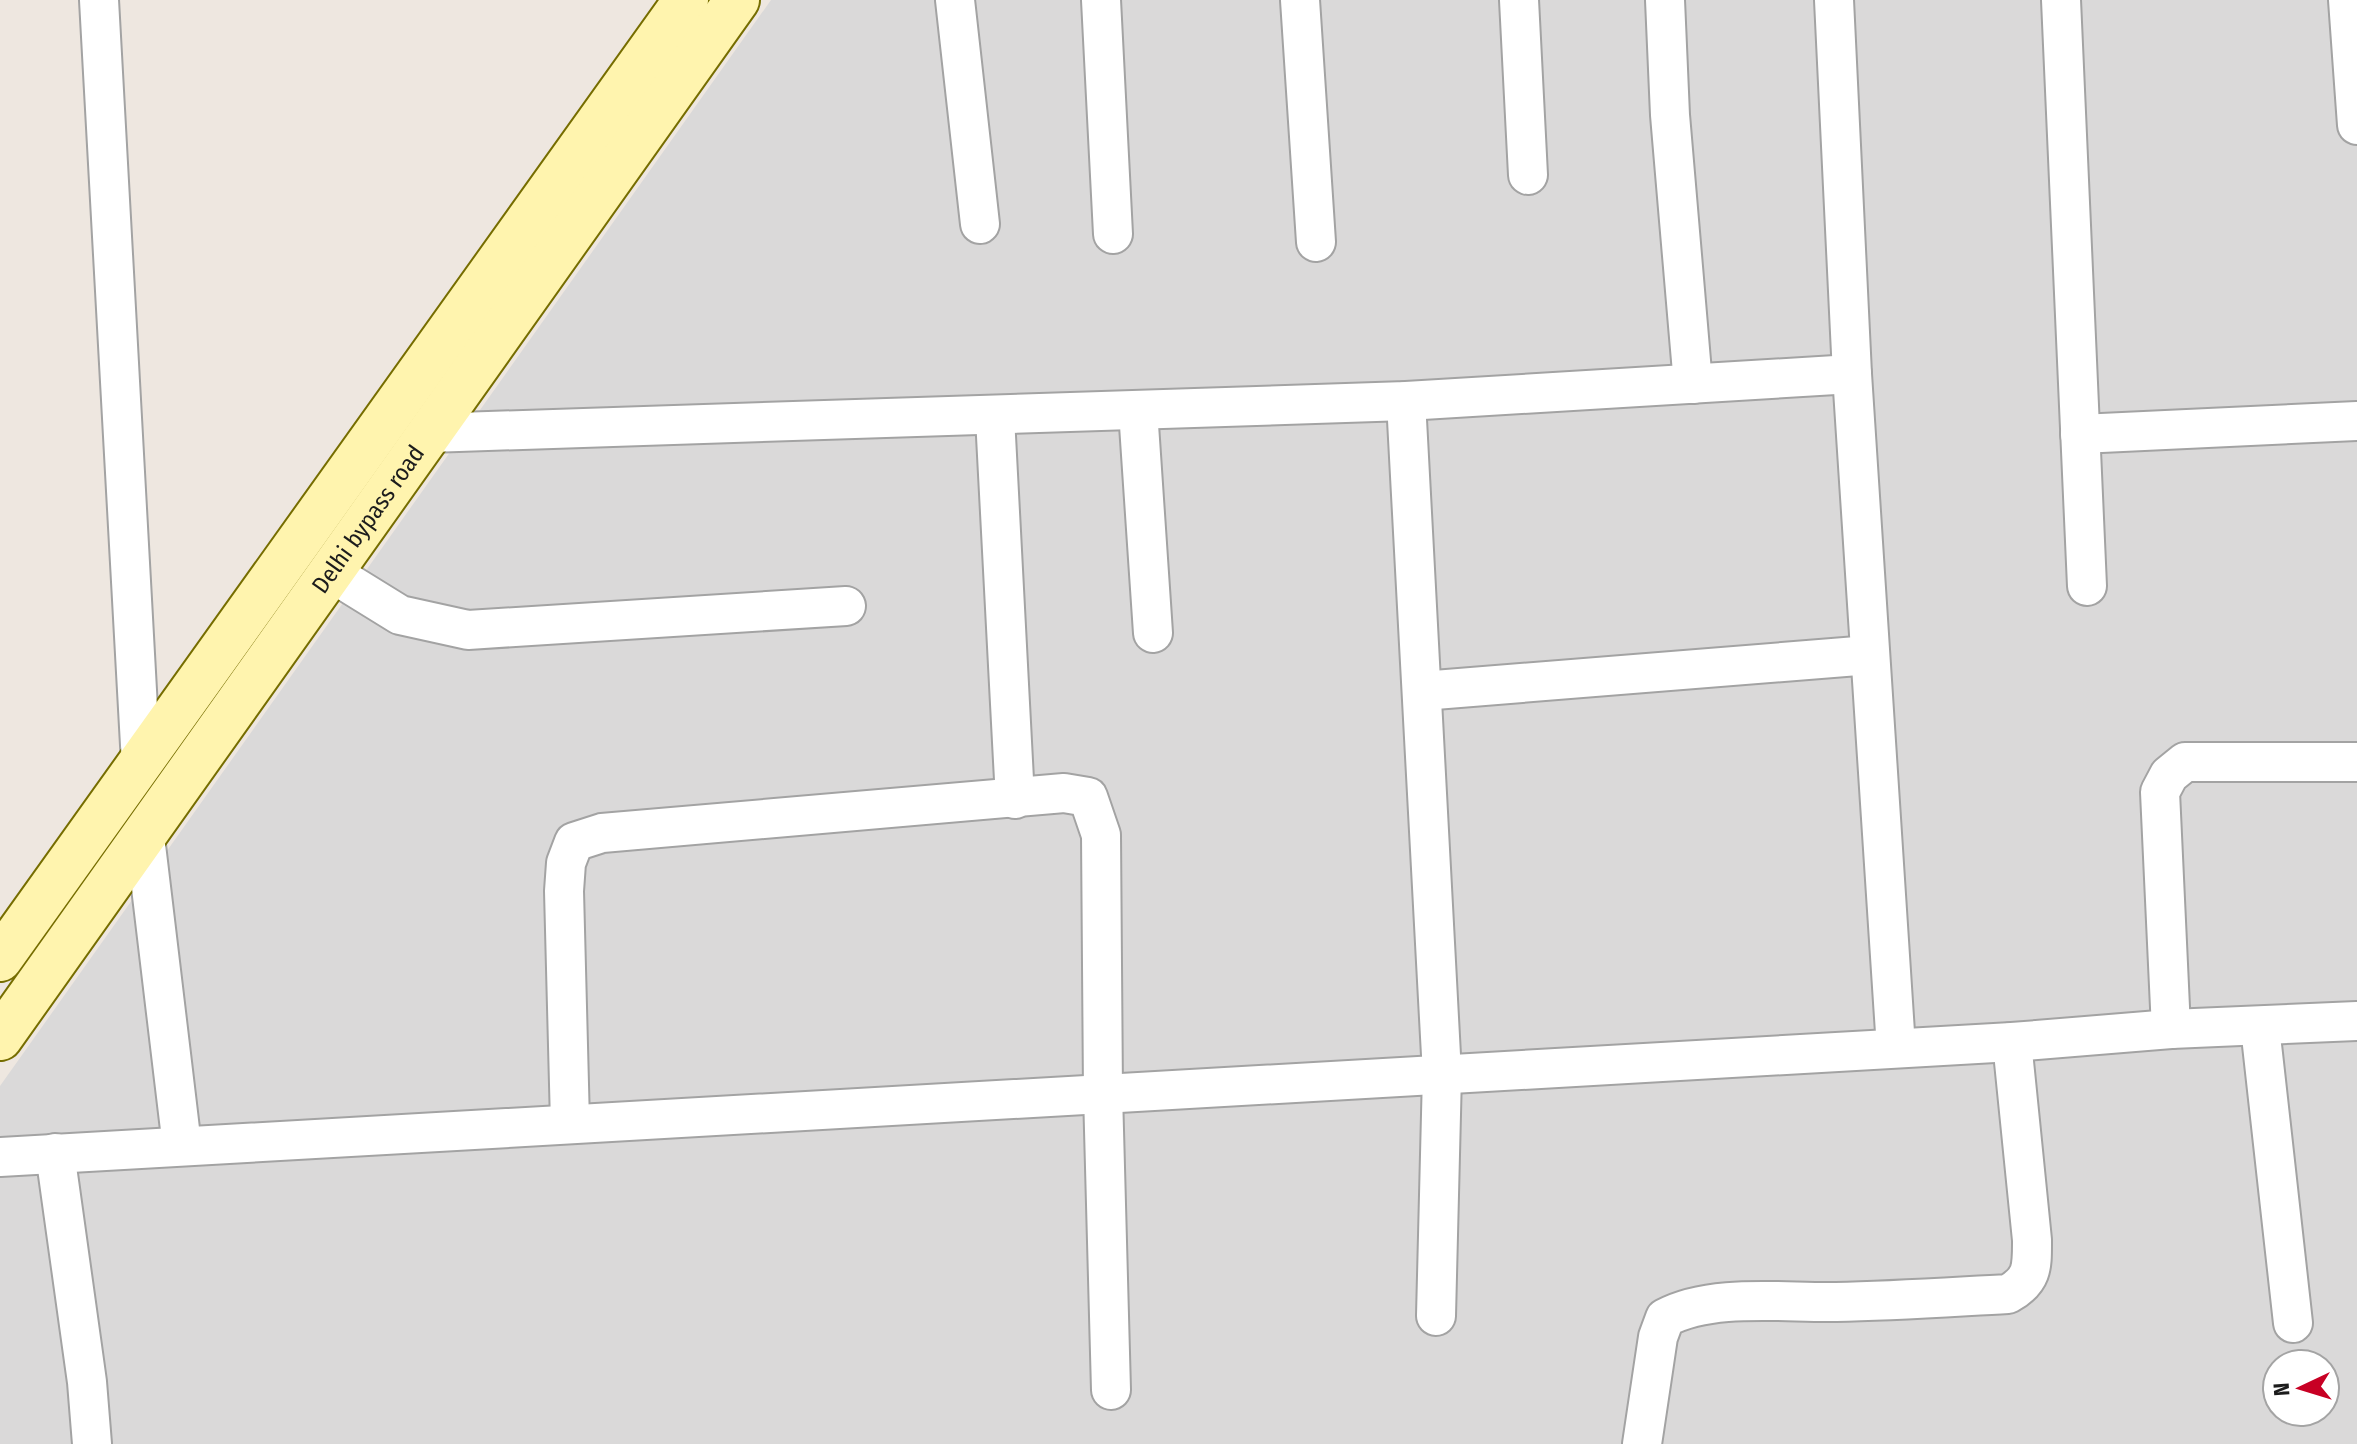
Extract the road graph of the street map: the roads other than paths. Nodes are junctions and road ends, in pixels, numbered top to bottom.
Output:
1 (99, 0) edge
2 (686, 0) edge
3 (737, 0) edge
4 (955, 0) edge
5 (1101, 0) edge
6 (1300, 0) edge
7 (1519, 0) edge
8 (1665, 0) edge
9 (1834, 0) edge
10 (2061, 0) edge
11 (2348, 0) edge
12 (2354, 43) edge
13 (2357, 125) edge
14 (1528, 175) dead end
15 (980, 224) dead end
16 (1113, 234) dead end
17 (1316, 242) dead end
18 (1852, 374) junction
19 (1693, 384) junction
20 (1406, 401) junction
21 (1138, 410) junction
22 (995, 417) junction
23 (2357, 421) edge
24 (429, 433) junction
25 (2080, 434) junction
26 (332, 573) junction
27 (2087, 586) dead end
28 (846, 606) dead end
29 (1153, 633) dead end
30 (1870, 655) junction
31 (1422, 691) junction
32 (2357, 762) edge
33 (141, 763) junction
34 (1015, 799) junction
35 (145, 837) junction
36 (0, 959) edge
37 (2357, 1021) edge
38 (2260, 1027) junction
39 (2171, 1029) junction
40 (0, 1038) edge
41 (2012, 1042) junction
42 (1896, 1048) junction
43 (1442, 1074) junction
44 (1103, 1093) junction
45 (570, 1123) junction
46 (182, 1146) junction
47 (55, 1153) junction
48 (0, 1157) edge
49 (1436, 1316) dead end
50 (2293, 1323) dead end
51 (1111, 1390) dead end
52 (92, 1444) edge
53 (1642, 1444) edge

1 - 33 street
2 - 33 main road, Delhi bypass road
3 - 24 main road, Delhi bypass road
4 - 15 street
5 - 16 street
6 - 17 street
7 - 14 street
8 - 19 street
9 - 18 street
10 - 25 street
11 - 12 street
12 - 13 street
18 - 19 street
18 - 30 street
19 - 20 street
20 - 21 street
20 - 31 street
21 - 22 street
21 - 29 street
22 - 24 street
22 - 34 street
23 - 25 street
24 - 26 main road, Delhi bypass road
25 - 27 street
26 - 28 street
26 - 35 main road, Delhi bypass road
30 - 31 street
30 - 42 street
31 - 43 street
32 - 39 street
33 - 36 main road, Delhi bypass road
34 - 44 street
34 - 45 street
35 - 40 main road, Delhi bypass road
35 - 46 street
37 - 38 street
38 - 39 street
38 - 50 street
39 - 41 street
41 - 42 street
41 - 53 street
42 - 43 street
43 - 44 street
43 - 49 street
44 - 45 street
44 - 51 street
45 - 46 street
46 - 47 street
47 - 48 street
47 - 52 street

